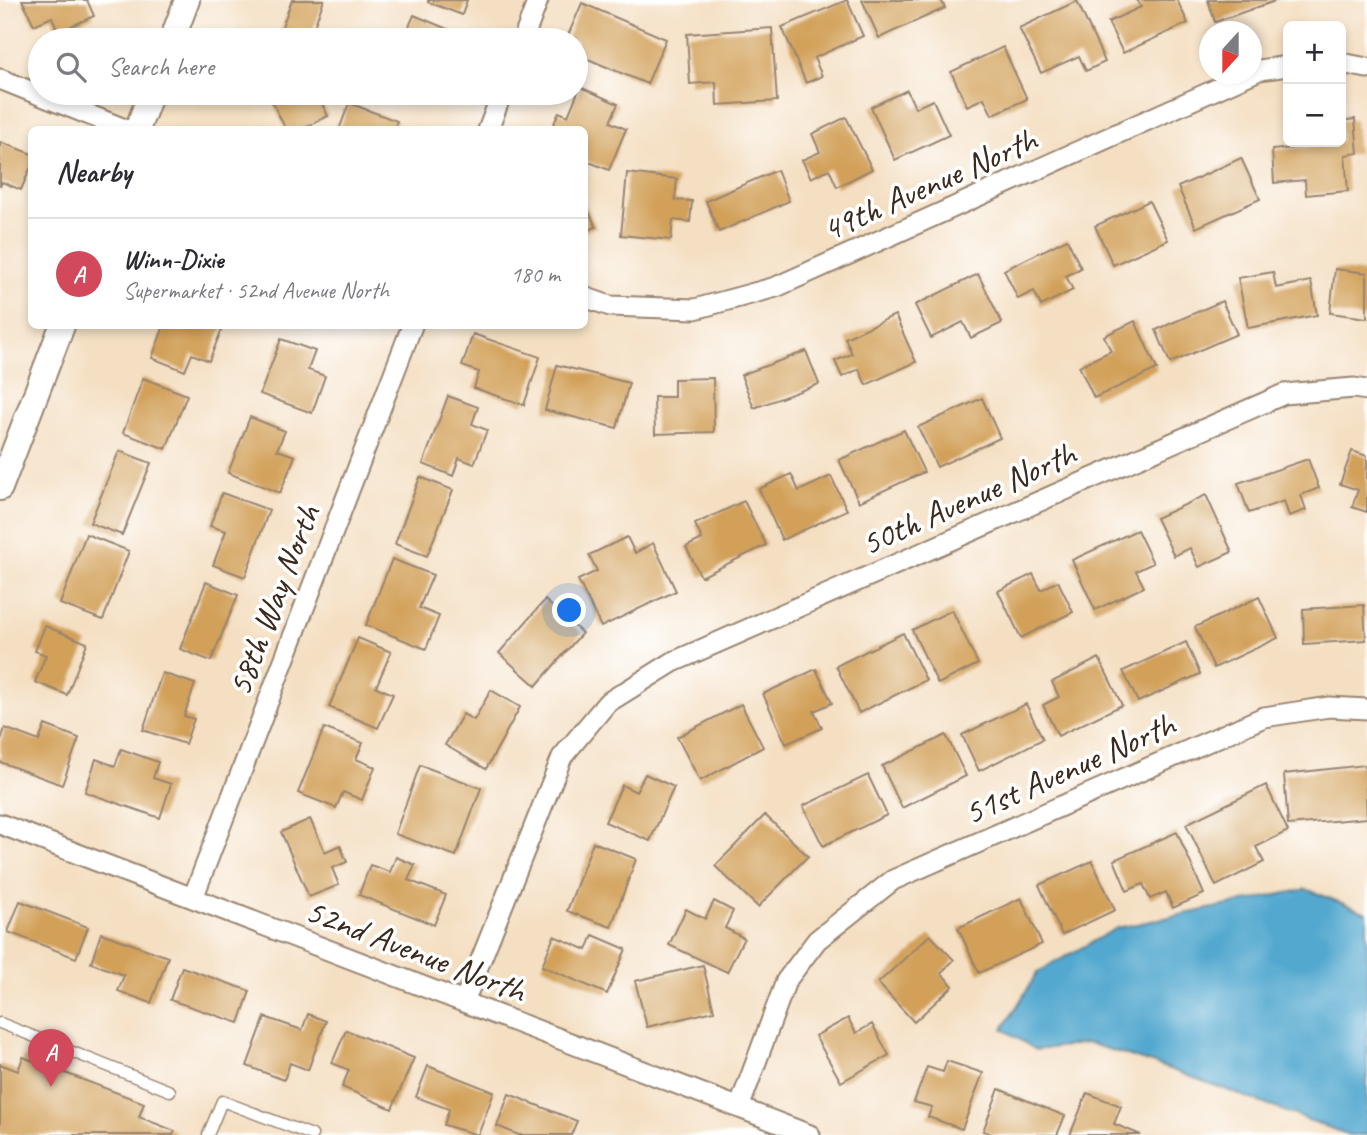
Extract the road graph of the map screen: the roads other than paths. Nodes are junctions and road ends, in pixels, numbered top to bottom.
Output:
1 (187, 0) edge
2 (538, 0) edge
3 (176, 28) edge
4 (528, 28) edge
5 (1346, 65) edge
6 (1283, 67) edge
7 (1367, 68) edge
8 (0, 79) edge
9 (28, 90) edge
10 (65, 105) edge
11 (146, 105) edge
12 (497, 105) edge
13 (117, 126) edge
14 (139, 126) edge
15 (490, 126) edge
16 (588, 298) edge
17 (61, 329) edge
18 (411, 329) edge
19 (1367, 390) edge
20 (0, 488) edge
21 (1367, 709) edge
22 (0, 824) edge
23 (193, 898) junction
24 (464, 1002) junction
25 (0, 1023) edge
26 (170, 1091) dead end
27 (739, 1108) junction
28 (208, 1135) edge
29 (312, 1135) edge
30 (810, 1135) edge

1 - 3 street
2 - 4 street
5 - 7 street
6 - 16 street, 49th Avenue North
8 - 9 street
10 - 13 street
11 - 14 street
12 - 15 street
17 - 20 street
18 - 23 street, 58th Way North
19 - 24 street, 50th Avenue North
21 - 27 street, 51st Avenue North
22 - 23 street, 52nd Avenue North
23 - 24 street, 52nd Avenue North
24 - 27 street, 52nd Avenue North
25 - 26 lane
27 - 30 street, 52nd Avenue North
28 - 29 lane

